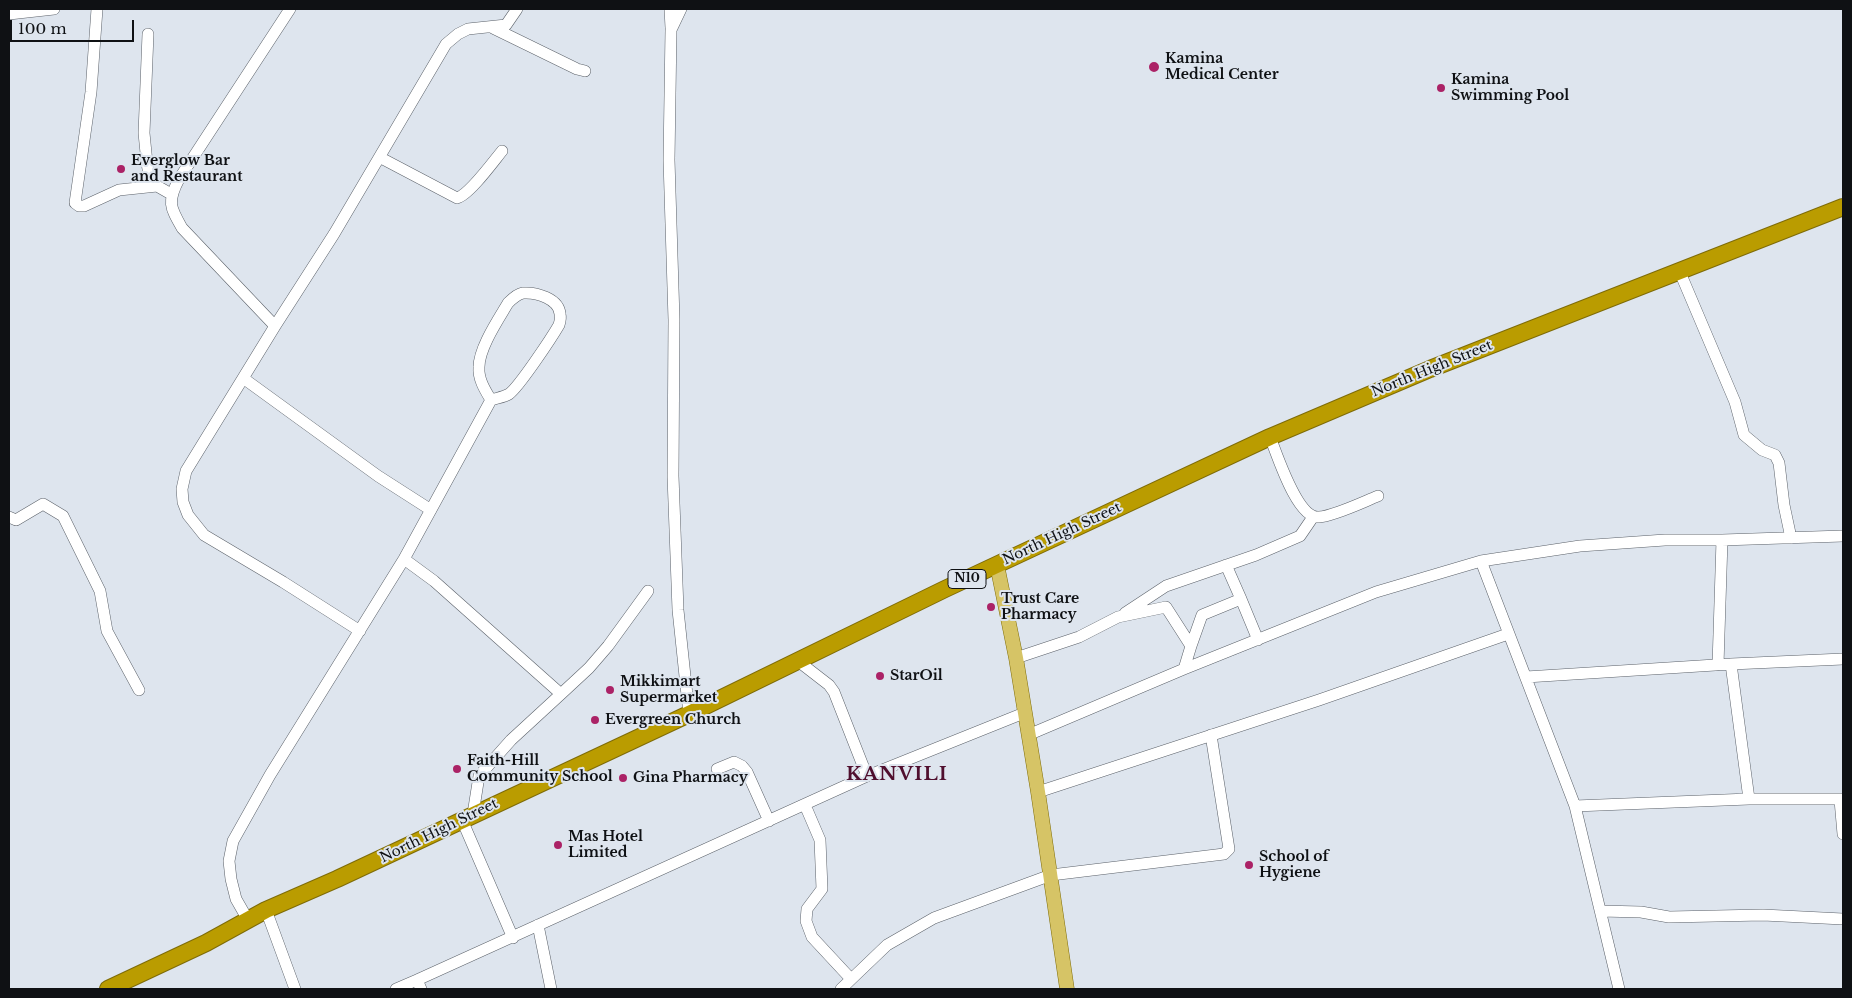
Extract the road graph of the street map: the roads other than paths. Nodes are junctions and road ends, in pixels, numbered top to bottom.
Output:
1 (54, 9) edge
2 (97, 9) edge
3 (290, 9) edge
4 (517, 9) edge
5 (670, 9) edge
6 (680, 9) edge
7 (9, 14) edge
8 (493, 28) junction
9 (671, 30) junction
10 (148, 34) dead end
11 (585, 70) dead end
12 (502, 151) dead end
13 (380, 158) junction
14 (157, 186) junction
15 (171, 194) junction
16 (1843, 207) edge
17 (1679, 270) junction
18 (275, 326) junction
19 (243, 378) junction
20 (491, 400) junction
21 (1270, 437) junction
22 (1378, 496) dead end
23 (431, 510) junction
24 (9, 517) edge
25 (1313, 517) junction
26 (1843, 536) edge
27 (1791, 538) junction
28 (1722, 540) junction
29 (404, 559) junction
30 (1481, 561) junction
31 (996, 565) junction
32 (1226, 565) junction
33 (648, 591) dead end
34 (1241, 599) junction
35 (1118, 617) junction
36 (360, 630) junction
37 (1508, 634) junction
38 (1258, 640) junction
39 (1190, 646) junction
40 (1016, 658) junction
41 (1843, 659) edge
42 (798, 660) junction
43 (1731, 664) junction
44 (1718, 665) junction
45 (1184, 670) junction
46 (1526, 678) junction
47 (139, 690) dead end
48 (561, 694) junction
49 (1024, 713) junction
50 (689, 714) junction
51 (1028, 734) junction
52 (1211, 735) junction
53 (718, 769) dead end
54 (867, 776) junction
55 (1038, 792) junction
56 (1749, 799) junction
57 (1842, 800) edge
58 (805, 805) junction
59 (1575, 806) junction
60 (467, 817) junction
61 (768, 821) junction
62 (1843, 834) edge
63 (1051, 876) junction
64 (266, 910) junction
65 (1601, 911) junction
66 (1843, 919) edge
67 (248, 920) junction
68 (538, 925) junction
69 (513, 938) junction
70 (851, 979) junction
71 (419, 984) edge
72 (108, 989) edge
73 (295, 989) edge
74 (396, 989) edge
75 (551, 989) edge
76 (841, 989) edge
77 (1067, 989) edge
78 (1619, 989) edge

1 - 7 street
2 - 14 street
3 - 15 street
4 - 8 street
5 - 9 street
6 - 9 street
8 - 11 street
8 - 13 street
9 - 50 street
10 - 14 street
12 - 13 street
13 - 18 street
14 - 15 street
15 - 18 street
16 - 17 highway, North High Street / N10
17 - 21 highway, North High Street / N10
17 - 27 street
18 - 19 street
19 - 23 street
19 - 36 street
20 - 20 street
20 - 23 street
21 - 25 street
21 - 31 highway, North High Street / N10
22 - 25 street
23 - 29 street
24 - 47 street
25 - 32 street
26 - 27 street
27 - 28 street
28 - 30 street
28 - 44 street
29 - 36 street
29 - 48 street
30 - 37 street
30 - 38 street
31 - 40 main road
31 - 42 highway, North High Street / N10
32 - 34 street
32 - 35 street
33 - 48 street
34 - 38 street
34 - 39 street
35 - 39 street
35 - 40 street
36 - 67 street
37 - 46 street
37 - 52 street
38 - 45 street
39 - 45 street
40 - 49 main road
41 - 43 street
42 - 50 highway, North High Street / N10
42 - 54 street
43 - 44 street
43 - 56 street
44 - 46 street
45 - 51 street
46 - 59 street
48 - 60 street
49 - 51 main road
49 - 54 street
50 - 60 highway, North High Street / N10
51 - 55 main road
52 - 55 street
52 - 63 street
53 - 61 street
54 - 58 street
55 - 63 main road
56 - 57 street
56 - 59 street
57 - 62 street
58 - 61 street
58 - 70 street
59 - 65 street
60 - 64 highway, North High Street / N10
60 - 69 street
61 - 68 street
63 - 70 street
63 - 77 main road
64 - 67 highway, North High Street / N10
64 - 73 street
65 - 66 street
65 - 78 street
67 - 72 highway, North High Street / N10
68 - 69 street
68 - 75 street
69 - 71 street
70 - 76 street
71 - 74 street

